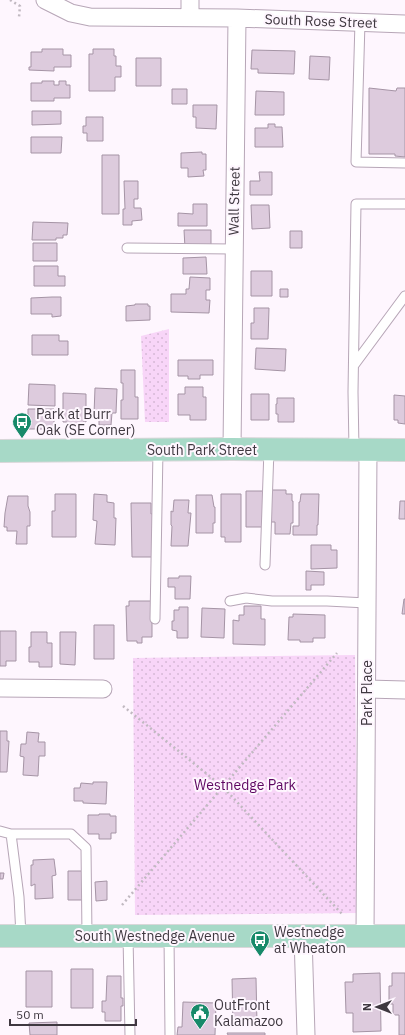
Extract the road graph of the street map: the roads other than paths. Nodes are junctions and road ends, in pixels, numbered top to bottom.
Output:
1 (45, 0) edge
2 (190, 0) edge
3 (190, 17) junction
4 (237, 18) junction
5 (360, 22) junction
6 (405, 24) edge
7 (405, 163) edge
8 (405, 204) edge
9 (127, 248) dead end
10 (234, 249) junction
11 (405, 296) edge
12 (354, 365) junction
13 (232, 449) junction
14 (269, 449) junction
15 (158, 450) junction
16 (361, 450) junction
17 (405, 450) edge
18 (0, 451) edge
19 (265, 565) dead end
20 (230, 601) dead end
21 (367, 603) junction
22 (155, 619) dead end
23 (0, 688) edge
24 (103, 689) dead end
25 (367, 689) junction
26 (405, 690) edge
27 (0, 830) edge
28 (11, 834) junction
29 (10, 936) edge
30 (87, 936) junction
31 (128, 936) junction
32 (169, 936) junction
33 (303, 936) junction
34 (365, 936) junction
35 (405, 936) edge
36 (130, 1035) edge
37 (170, 1035) edge
38 (306, 1035) edge

1 - 3 street
2 - 3 street
3 - 4 street
4 - 5 street, South Rose Street
4 - 10 street, Wall Street
5 - 6 street, South Rose Street
5 - 7 lane
8 - 12 lane
9 - 10 lane
10 - 13 street, Wall Street
11 - 12 lane
12 - 16 lane
13 - 14 main road, South Park Street
13 - 15 main road, South Park Street
14 - 16 main road, South Park Street
14 - 19 lane
15 - 18 main road, South Park Street
15 - 22 lane
16 - 17 main road, South Park Street
16 - 21 street, Park Place
20 - 21 lane
21 - 25 street, Park Place
23 - 24 street
25 - 26 street
25 - 34 street, Park Place
27 - 28 lane
28 - 29 lane
28 - 30 lane
29 - 30 main road, South Westnedge Avenue
30 - 31 main road, South Westnedge Avenue
31 - 32 main road, South Westnedge Avenue
31 - 36 lane
32 - 33 main road, South Westnedge Avenue
32 - 37 lane
33 - 34 main road, South Westnedge Avenue
33 - 38 street
34 - 35 main road, South Westnedge Avenue

